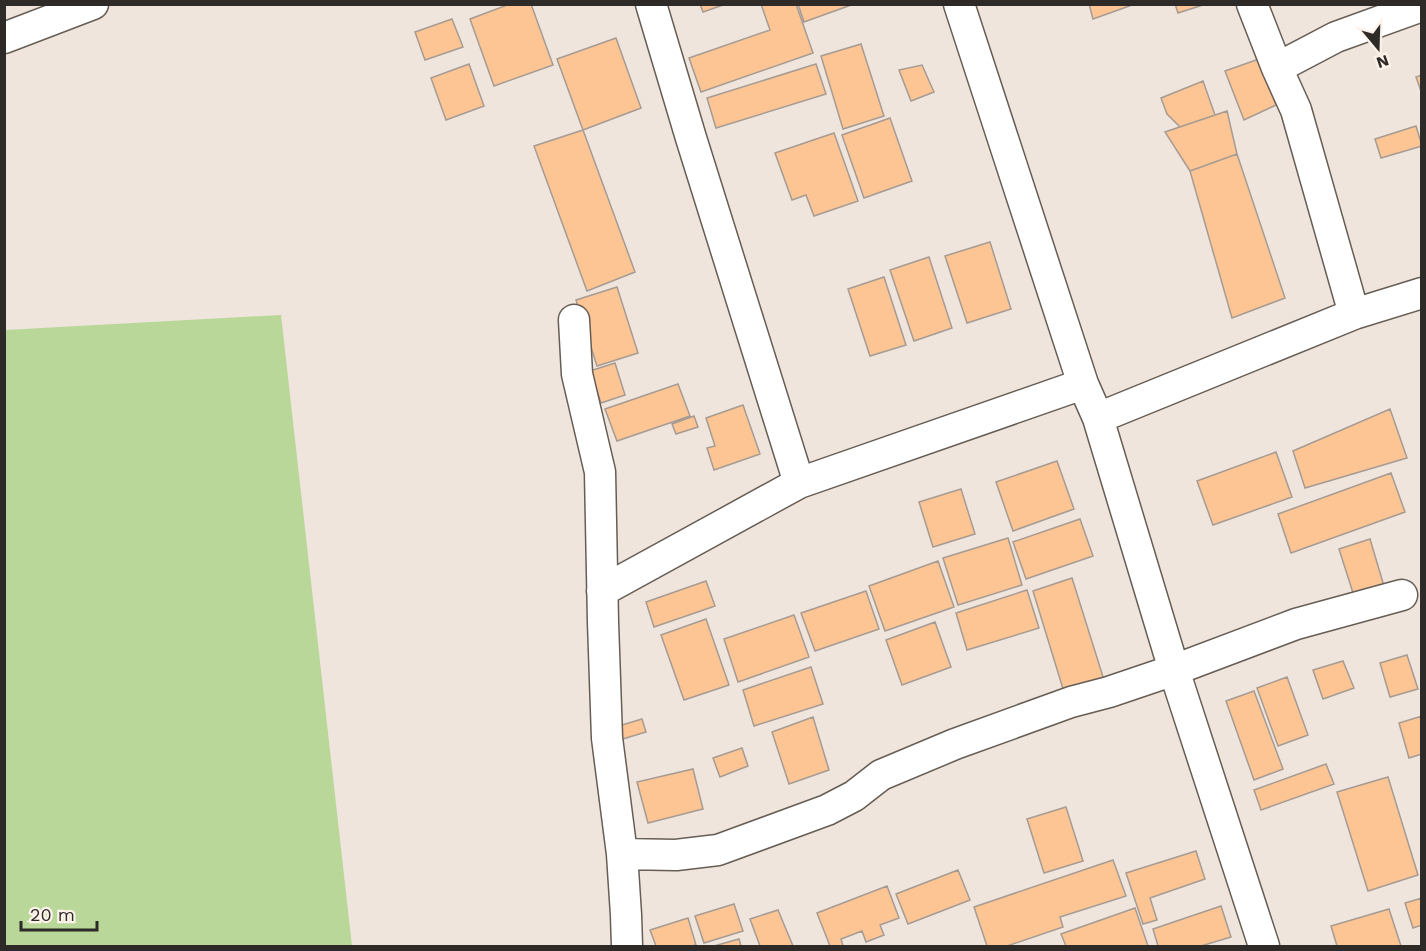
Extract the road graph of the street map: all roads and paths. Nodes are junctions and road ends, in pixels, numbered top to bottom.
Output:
1 (93, 4) edge
2 (651, 4) edge
3 (959, 4) edge
4 (1252, 4) edge
5 (1422, 6) edge
6 (4, 38) edge
7 (1277, 68) junction
8 (1422, 292) edge
9 (1354, 314) junction
10 (574, 320) dead end
11 (1083, 384) junction
12 (1098, 418) junction
13 (799, 483) junction
14 (602, 591) junction
15 (1402, 595) dead end
16 (1174, 670) junction
17 (622, 854) junction
18 (627, 946) edge
19 (1264, 946) edge

1 - 6 street
2 - 13 street
3 - 11 street
4 - 7 street
5 - 7 street
7 - 9 street
8 - 9 street
9 - 12 street
10 - 14 street
11 - 12 street
11 - 13 street
12 - 16 street
13 - 14 street
14 - 17 street
15 - 16 street
16 - 17 street
16 - 19 street
17 - 18 street

